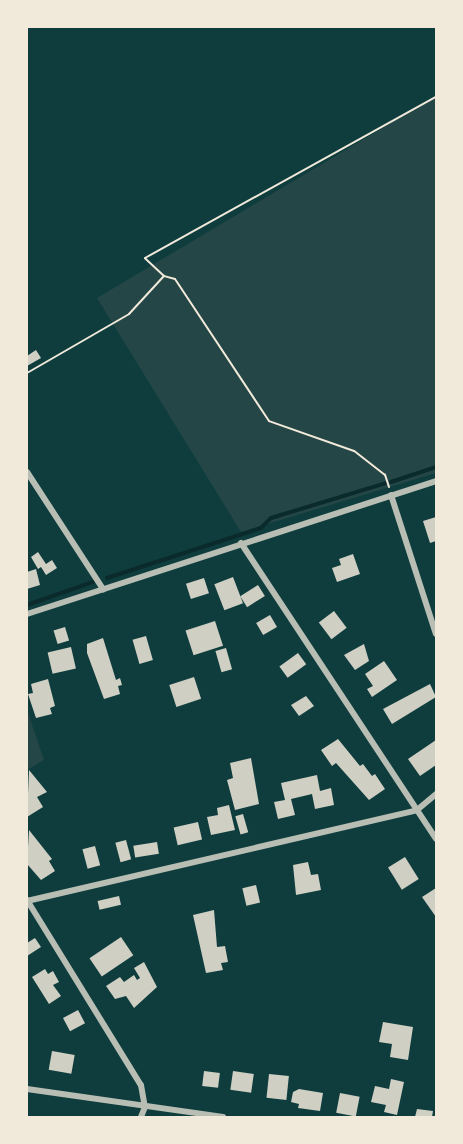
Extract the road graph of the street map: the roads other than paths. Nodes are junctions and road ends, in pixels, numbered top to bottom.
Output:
1 (27, 472) edge
2 (436, 481) edge
3 (391, 495) junction
4 (242, 543) junction
5 (103, 589) junction
6 (27, 614) edge
7 (436, 634) edge
8 (436, 794) edge
9 (417, 810) junction
10 (436, 839) edge
11 (27, 901) edge
12 (27, 1089) edge
13 (145, 1107) junction
14 (141, 1117) edge
15 (223, 1117) edge

1 - 5 street
2 - 3 street
3 - 4 street
3 - 7 street
4 - 5 street
4 - 9 street
5 - 6 street
8 - 9 street
9 - 10 street
9 - 11 street
11 - 13 street
12 - 13 street
13 - 14 street
13 - 15 street

